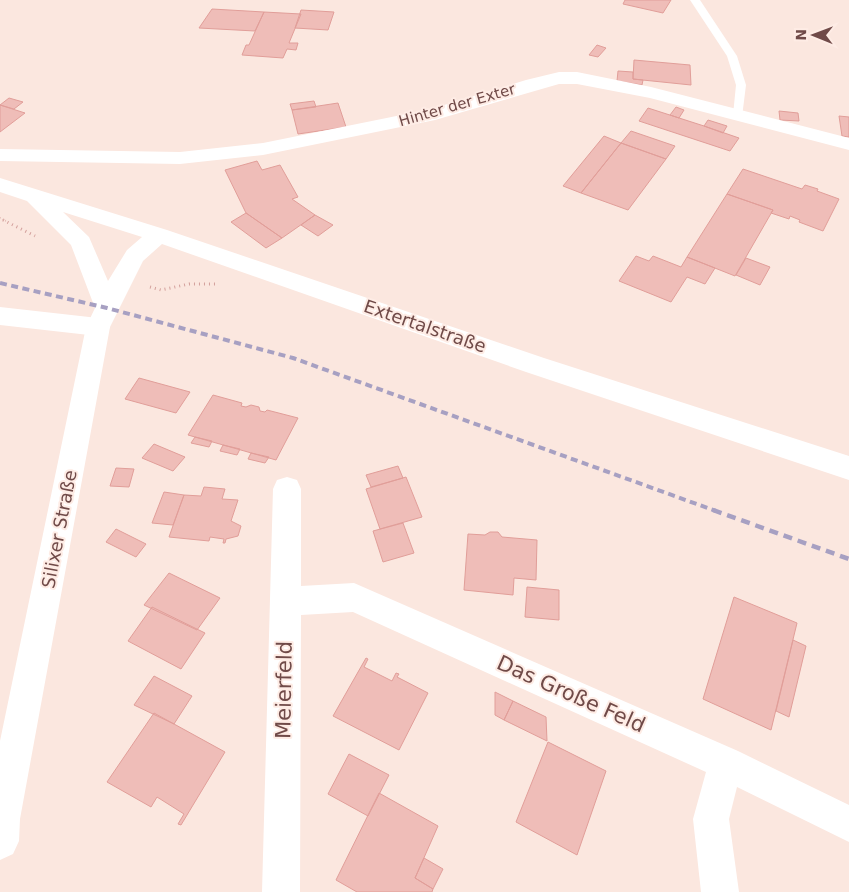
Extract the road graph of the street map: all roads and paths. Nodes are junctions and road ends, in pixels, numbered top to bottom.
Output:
1 (695, 0) edge
2 (738, 115) junction
3 (849, 144) edge
4 (0, 155) edge
5 (0, 185) edge
6 (33, 195) junction
7 (0, 218) edge
8 (159, 235) junction
9 (37, 236) dead end
10 (121, 279) junction
11 (219, 284) dead end
12 (0, 316) edge
13 (102, 317) junction
14 (849, 468) edge
15 (287, 489) dead end
16 (285, 601) junction
17 (726, 763) junction
18 (849, 824) edge
19 (0, 841) edge
20 (281, 892) edge
21 (720, 892) edge

1 - 2 lane
2 - 3 street, Hinter der Exter
2 - 4 street, Hinter der Exter
5 - 6 street, Extertalstraße
6 - 8 street, Extertalstraße
6 - 13 street
7 - 9 path
8 - 10 street, Silixer Straße
8 - 14 street, Extertalstraße
10 - 11 path
10 - 13 street, Silixer Straße
12 - 13 street
13 - 19 street, Silixer Straße
15 - 16 street, Meierfeld
16 - 17 street, Das Große Feld
16 - 20 street, Meierfeld
17 - 18 street, Das Große Feld
17 - 21 street

